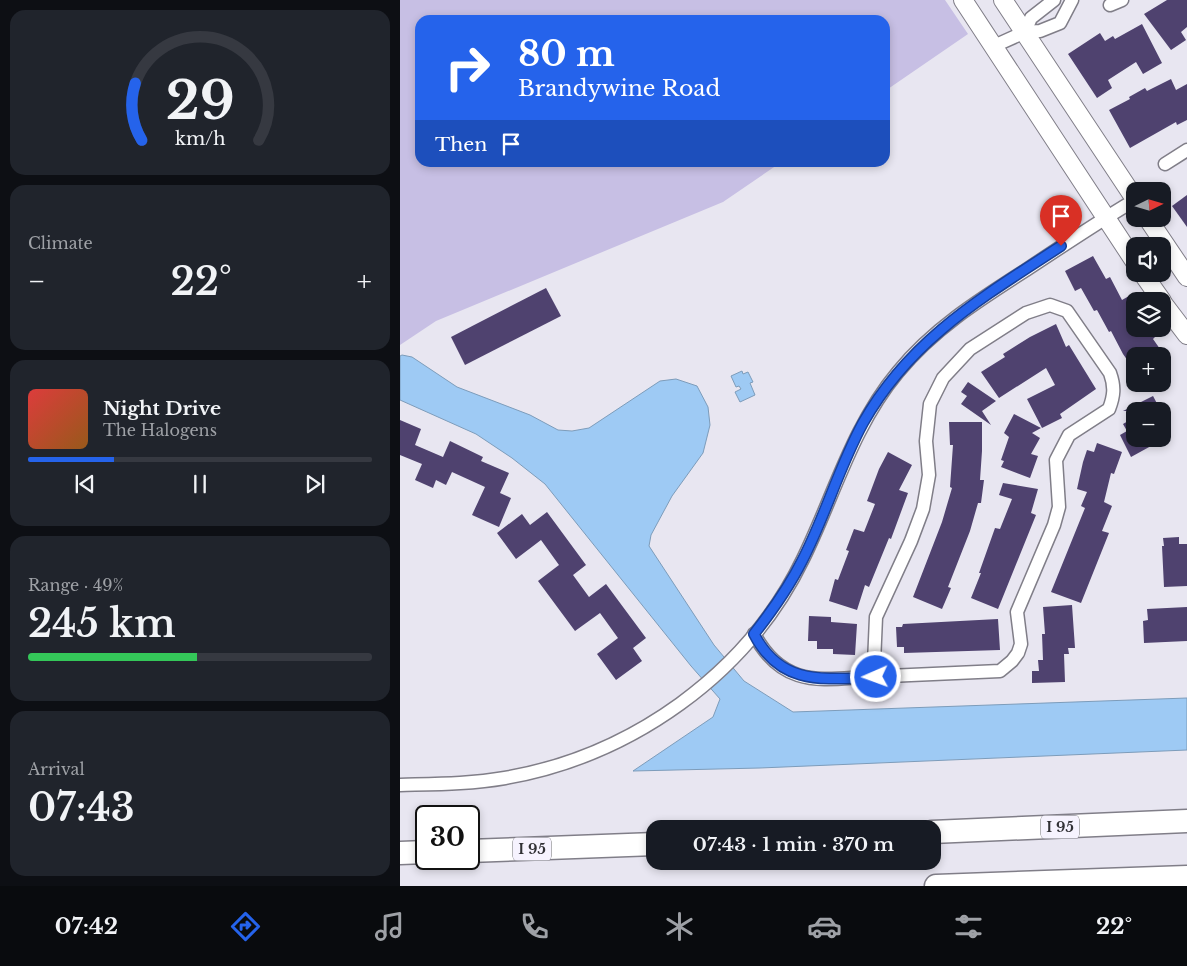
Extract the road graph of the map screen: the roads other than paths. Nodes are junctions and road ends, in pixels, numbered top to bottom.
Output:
1 (963, 0) edge
2 (1003, 0) edge
3 (1054, 0) edge
4 (1072, 0) edge
5 (1122, 0) edge
6 (1110, 5) dead end
7 (1025, 32) junction
8 (994, 46) junction
9 (1187, 150) edge
10 (1165, 164) dead end
11 (1126, 185) edge
12 (1126, 205) edge
13 (1106, 217) junction
14 (1154, 228) edge
15 (1126, 248) edge
16 (1187, 277) edge
17 (1171, 314) edge
18 (1187, 336) edge
19 (754, 634) junction
20 (876, 677) junction
21 (400, 785) edge
22 (1187, 821) edge
23 (941, 832) edge
24 (646, 844) edge
25 (480, 851) edge
26 (415, 852) edge
27 (400, 853) edge
28 (1187, 877) edge
29 (936, 886) edge

1 - 8 street
2 - 7 street
3 - 7 street
4 - 7 street
5 - 6 street
7 - 8 street
7 - 11 street
8 - 13 street
9 - 10 street
12 - 13 street
13 - 15 street
13 - 19 street
14 - 16 street
17 - 18 street
19 - 20 street
19 - 21 street
20 - 20 street
22 - 23 highway, I 95
24 - 25 highway, I 95
26 - 27 highway
28 - 29 highway

